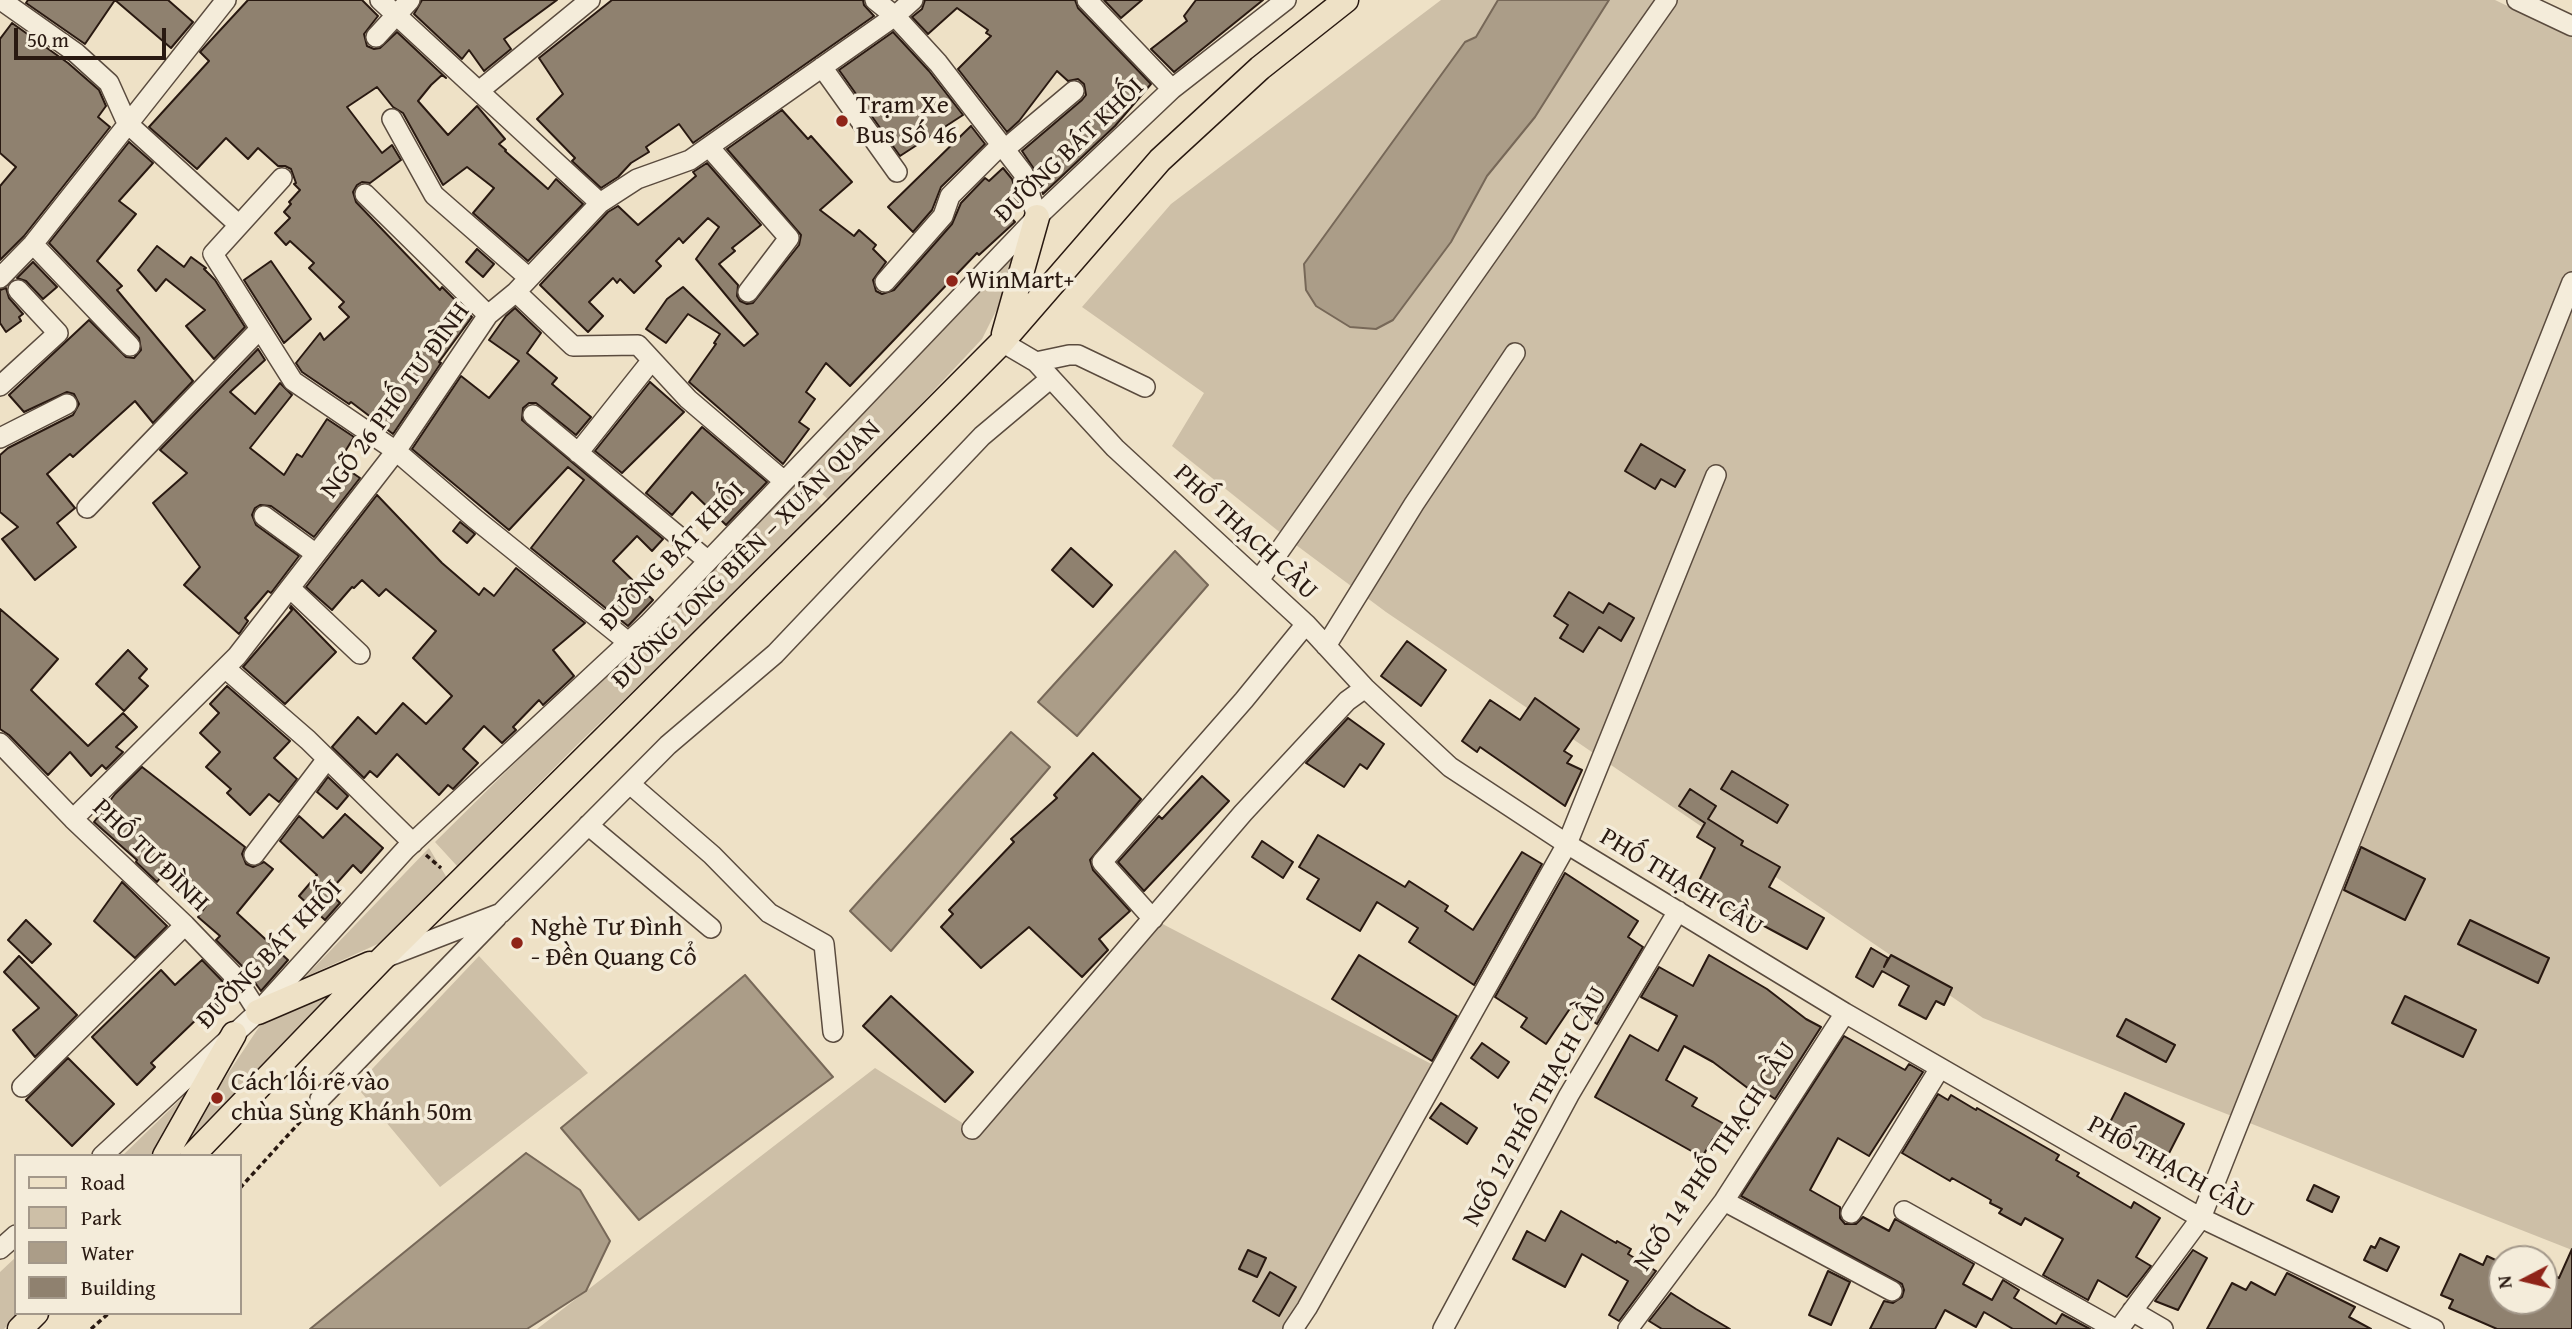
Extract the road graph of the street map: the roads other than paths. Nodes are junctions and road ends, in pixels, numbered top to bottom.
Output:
1 (1, 0) edge
2 (226, 0) edge
3 (380, 0) edge
4 (410, 0) edge
5 (590, 0) edge
6 (875, 0) edge
7 (913, 0) edge
8 (1087, 0) edge
9 (1286, 0) edge
10 (1320, 0) edge
11 (1346, 0) edge
12 (1667, 0) edge
13 (2516, 0) edge
14 (395, 14) junction
15 (895, 16) junction
16 (2572, 26) edge
17 (376, 37) dead end
18 (822, 67) junction
19 (1260, 68) junction
20 (1172, 89) junction
21 (1074, 91) dead end
22 (479, 92) junction
23 (392, 119) dead end
24 (127, 123) junction
25 (709, 147) junction
26 (1003, 147) junction
27 (897, 172) dead end
28 (282, 178) dead end
29 (365, 194) dead end
30 (600, 204) junction
31 (1037, 217) junction
32 (239, 225) junction
33 (33, 244) junction
34 (0, 278) edge
35 (885, 282) dead end
36 (2572, 282) edge
37 (522, 285) junction
38 (18, 290) dead end
39 (748, 292) dead end
40 (488, 315) junction
41 (260, 329) junction
42 (1002, 342) junction
43 (130, 346) dead end
44 (1515, 353) dead end
45 (652, 360) junction
46 (1036, 362) junction
47 (1051, 378) junction
48 (0, 386) edge
49 (1145, 387) dead end
50 (67, 404) dead end
51 (533, 415) dead end
52 (0, 438) edge
53 (396, 451) junction
54 (578, 453) junction
55 (1716, 475) dead end
56 (784, 481) junction
57 (87, 508) dead end
58 (264, 516) dead end
59 (316, 554) junction
60 (707, 560) junction
61 (1259, 580) junction
62 (290, 588) junction
63 (1306, 624) junction
64 (628, 642) junction
65 (1326, 646) junction
66 (360, 654) dead end
67 (225, 668) junction
68 (1365, 688) junction
69 (0, 743) edge
70 (327, 758) junction
71 (630, 784) junction
72 (73, 819) junction
73 (588, 825) junction
74 (412, 844) junction
75 (1567, 844) junction
76 (254, 855) dead end
77 (1678, 911) junction
78 (501, 913) junction
79 (1153, 919) junction
80 (185, 925) junction
81 (711, 928) dead end
82 (381, 960) junction
83 (258, 1012) junction
84 (1845, 1013) junction
85 (832, 1032) dead end
86 (234, 1034) junction
87 (1940, 1068) junction
88 (22, 1087) dead end
89 (320, 1100) road end
90 (972, 1129) dead end
91 (104, 1154) edge
92 (166, 1154) edge
93 (194, 1154) edge
94 (1724, 1201) junction
95 (1904, 1211) dead end
96 (1851, 1213) dead end
97 (2201, 1218) junction
98 (14, 1237) edge
99 (0, 1250) edge
100 (1892, 1291) dead end
101 (2132, 1311) junction
102 (34, 1315) edge
103 (1632, 1328) edge
104 (2430, 1328) edge
105 (20, 1329) edge
106 (1293, 1329) edge
107 (1443, 1329) edge
108 (2117, 1329) edge
109 (2163, 1329) edge

1 - 24 street
2 - 24 street
3 - 14 street
4 - 14 street
5 - 22 street
6 - 15 street
7 - 15 street, NGÕ 26 PHỐ TƯ ĐÌNH
8 - 20 street
9 - 20 street, ĐƯỜNG BÁT KHỐI
10 - 19 main road
11 - 19 main road, ĐƯỜNG LONG BIÊN – XUÂN QUAN
12 - 61 street
13 - 16 street
14 - 17 street
14 - 22 street
15 - 18 street, NGÕ 26 PHỐ TƯ ĐÌNH
15 - 26 street
18 - 25 street, NGÕ 26 PHỐ TƯ ĐÌNH
18 - 27 street
19 - 42 main road, ĐƯỜNG LONG BIÊN – XUÂN QUAN
20 - 31 street, ĐƯỜNG BÁT KHỐI
21 - 26 street
22 - 30 street
23 - 37 street
24 - 32 street
24 - 33 street
25 - 30 street, NGÕ 26 PHỐ TƯ ĐÌNH
25 - 39 street
26 - 31 street
26 - 35 street
28 - 32 street
29 - 40 street
30 - 37 street, NGÕ 26 PHỐ TƯ ĐÌNH
31 - 42 main road
31 - 56 street, ĐƯỜNG BÁT KHỐI
32 - 41 street
33 - 34 street
33 - 43 street
36 - 97 street
37 - 40 street, NGÕ 26 PHỐ TƯ ĐÌNH
37 - 45 street
38 - 48 street
40 - 53 street, NGÕ 26 PHỐ TƯ ĐÌNH
41 - 53 street
41 - 57 street
42 - 46 street, PHỐ THẠCH CẦU
42 - 82 main road, ĐƯỜNG LONG BIÊN – XUÂN QUAN
44 - 65 street
45 - 54 street
45 - 56 street
46 - 47 street, PHỐ THẠCH CẦU
46 - 49 street
47 - 61 street, PHỐ THẠCH CẦU
47 - 71 street
50 - 52 street
51 - 54 street
53 - 59 street, NGÕ 26 PHỐ TƯ ĐÌNH
53 - 64 street
54 - 60 street
55 - 75 street
56 - 60 street, ĐƯỜNG BÁT KHỐI
58 - 59 street
59 - 62 street, NGÕ 26 PHỐ TƯ ĐÌNH
60 - 64 street, ĐƯỜNG BÁT KHỐI
61 - 63 street, PHỐ THẠCH CẦU
62 - 66 street
62 - 67 street, NGÕ 26 PHỐ TƯ ĐÌNH
63 - 65 street, PHỐ THẠCH CẦU
63 - 79 street
64 - 74 street, ĐƯỜNG BÁT KHỐI
65 - 68 street, PHỐ THẠCH CẦU
67 - 70 street
67 - 72 street, NGÕ 26 PHỐ TƯ ĐÌNH
68 - 75 street, PHỐ THẠCH CẦU
68 - 79 street
69 - 72 street, PHỐ TƯ ĐÌNH
70 - 74 street
70 - 76 street
71 - 73 street
71 - 85 street
72 - 80 street, PHỐ TƯ ĐÌNH
73 - 78 street
73 - 81 street
74 - 83 street, ĐƯỜNG BÁT KHỐI
75 - 77 street, PHỐ THẠCH CẦU
75 - 106 street
77 - 84 street, PHỐ THẠCH CẦU
77 - 107 street, NGÕ 12 PHỐ THẠCH CẦU
78 - 82 street
78 - 89 street
79 - 90 street
80 - 83 street, PHỐ TƯ ĐÌNH
80 - 88 street
82 - 83 main road
82 - 93 main road, ĐƯỜNG LONG BIÊN – XUÂN QUAN
83 - 86 street, ĐƯỜNG BÁT KHỐI
84 - 87 street, PHỐ THẠCH CẦU
84 - 94 street, NGÕ 14 PHỐ THẠCH CẦU
86 - 91 street, ĐƯỜNG BÁT KHỐI
86 - 92 main road
87 - 96 street
87 - 97 street, PHỐ THẠCH CẦU
94 - 100 street
94 - 103 street, NGÕ 14 PHỐ THẠCH CẦU
95 - 108 street
97 - 101 street
97 - 104 street, PHỐ THẠCH CẦU
98 - 99 street
101 - 108 street
101 - 109 street
102 - 105 main road

